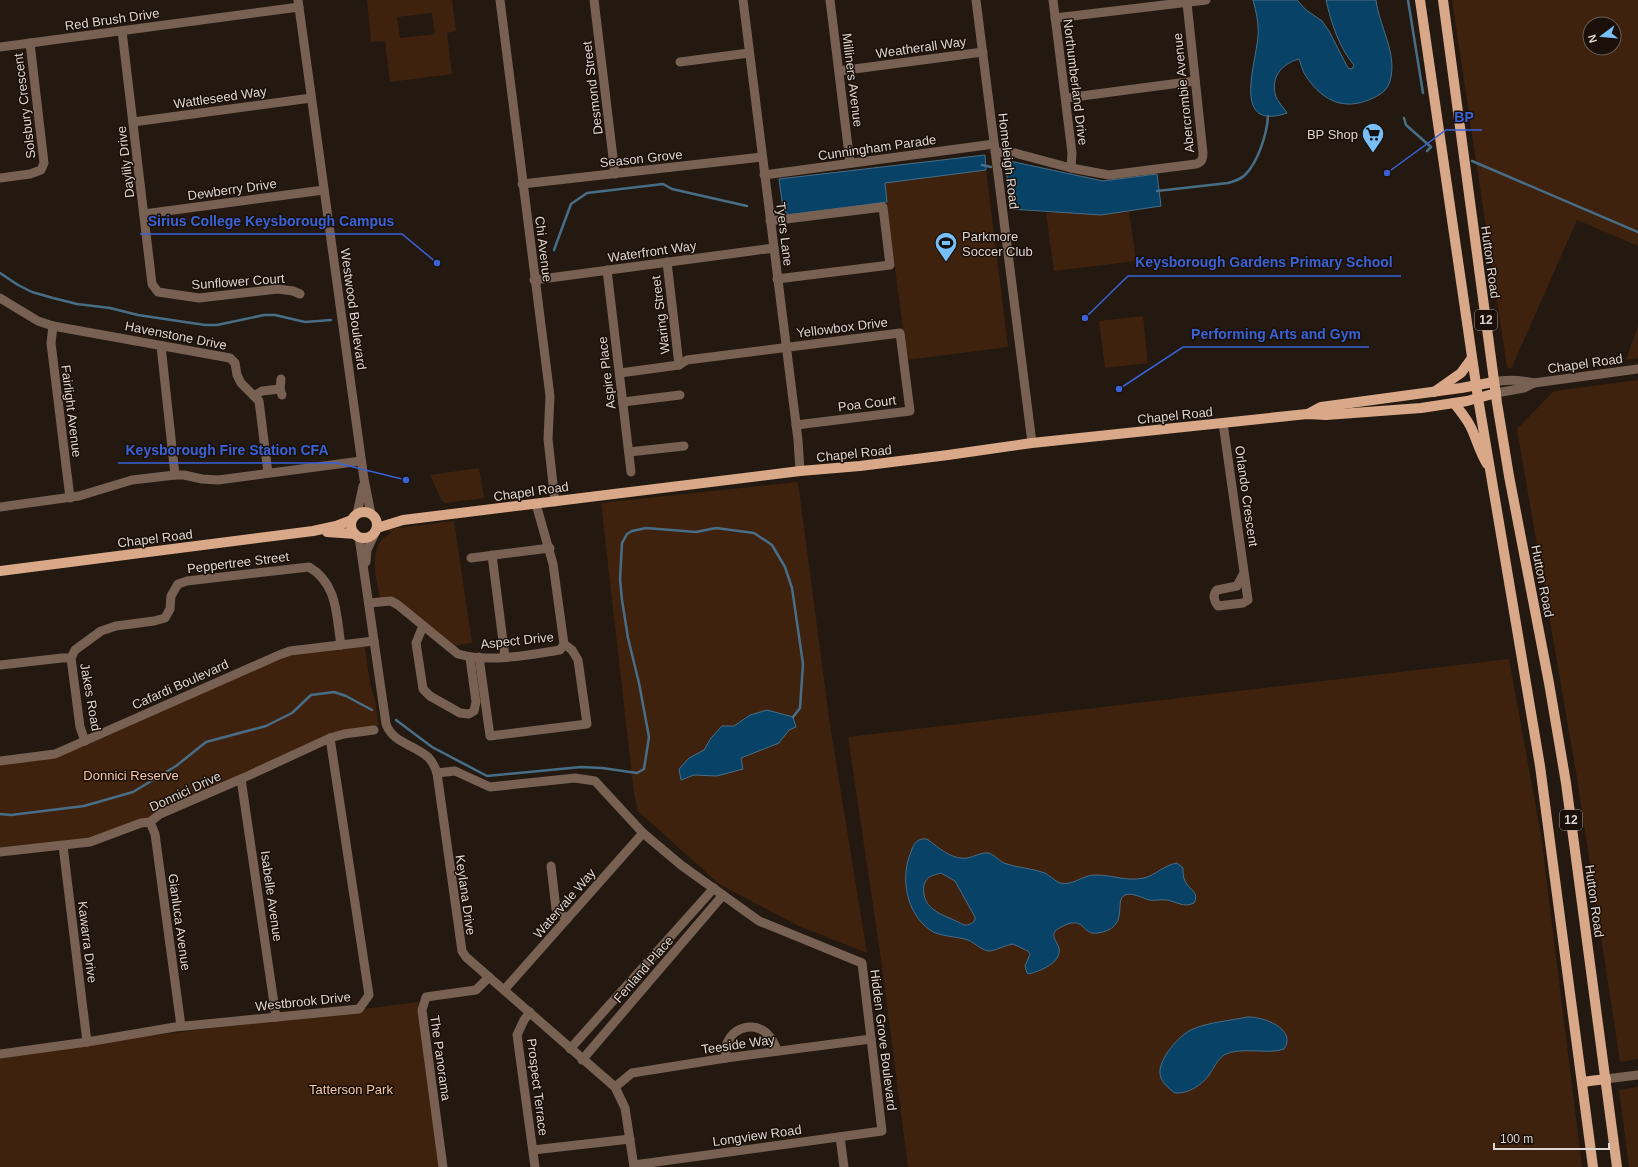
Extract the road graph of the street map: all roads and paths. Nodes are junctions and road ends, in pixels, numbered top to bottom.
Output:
1 (500, 0) edge
2 (594, 0) edge
3 (742, 0) edge
4 (830, 0) edge
5 (976, 0) edge
6 (1053, 0) edge
7 (1206, 0) edge
8 (1420, 0) edge
9 (1443, 0) edge
10 (1187, 3) junction
11 (299, 4) edge
12 (1056, 18) junction
13 (122, 31) junction
14 (30, 43) junction
15 (0, 47) edge
16 (982, 52) junction
17 (749, 53) junction
18 (680, 62) dead end
19 (839, 72) junction
20 (1195, 81) junction
21 (311, 98) junction
22 (1066, 98) junction
23 (133, 122) junction
24 (995, 148) junction
25 (762, 156) junction
26 (850, 163) junction
27 (1071, 168) junction
28 (615, 174) junction
29 (764, 175) junction
30 (0, 178) edge
31 (522, 184) junction
32 (324, 190) junction
33 (144, 214) junction
34 (770, 221) junction
35 (774, 248) junction
36 (667, 262) junction
37 (607, 270) junction
38 (778, 279) junction
39 (534, 280) junction
40 (154, 289) joint
41 (300, 294) dead end
42 (0, 298) edge
43 (53, 326) junction
44 (900, 333) joint
45 (161, 346) junction
46 (786, 347) junction
47 (1472, 358) junction
48 (679, 364) junction
49 (1638, 369) edge
50 (620, 373) junction
51 (281, 379) dead end
52 (1494, 382) junction
53 (1534, 383) junction
54 (1476, 386) junction
55 (1434, 392) junction
56 (1496, 393) junction
57 (680, 395) dead end
58 (254, 396) junction
59 (1478, 398) junction
60 (623, 402) junction
61 (1454, 403) junction
62 (1307, 414) junction
63 (1223, 423) junction
64 (796, 425) junction
65 (1032, 443) junction
66 (684, 446) dead end
67 (629, 452) junction
68 (361, 461) junction
69 (800, 471) junction
70 (1490, 471) junction
71 (631, 472) dead end
72 (268, 473) junction
73 (175, 474) junction
74 (364, 479) junction
75 (70, 498) junction
76 (555, 502) junction
77 (536, 504) junction
78 (0, 507) edge
79 (373, 515) junction
80 (355, 517) junction
81 (403, 520) junction
82 (313, 531) junction
83 (376, 532) junction
84 (357, 536) junction
85 (550, 548) junction
86 (492, 555) junction
87 (471, 558) dead end
88 (0, 571) edge
89 (1244, 573) dead end
90 (366, 580) junction
91 (369, 603) junction
92 (423, 626) junction
93 (374, 641) junction
94 (564, 644) junction
95 (341, 645) junction
96 (475, 657) junction
97 (505, 657) junction
98 (71, 658) junction
99 (0, 665) edge
100 (374, 730) dead end
101 (330, 738) junction
102 (86, 741) junction
103 (0, 761) edge
104 (437, 773) junction
105 (242, 779) junction
106 (150, 822) junction
107 (643, 833) junction
108 (63, 846) junction
109 (0, 852) edge
110 (551, 866) dead end
111 (714, 888) junction
112 (723, 895) junction
113 (567, 919) junction
114 (489, 977) junction
115 (504, 990) junction
116 (530, 1012) junction
117 (276, 1017) junction
118 (181, 1026) junction
119 (871, 1039) junction
120 (87, 1042) junction
121 (570, 1049) junction
122 (778, 1051) junction
123 (0, 1054) edge
124 (726, 1058) junction
125 (582, 1060) junction
126 (1638, 1074) edge
127 (1606, 1079) junction
128 (1582, 1082) junction
129 (614, 1087) junction
130 (882, 1131) joint
131 (840, 1137) junction
132 (630, 1139) junction
133 (533, 1150) junction
134 (634, 1166) edge
135 (443, 1167) edge
136 (535, 1167) edge
137 (844, 1167) edge
138 (1593, 1167) edge
139 (1617, 1167) edge

1 - 31 street, Chi Avenue
2 - 28 street, Desmond Street
3 - 17 street, Tyers Lane
4 - 19 street, Milliners Avenue
5 - 16 street, Homeleigh Road
6 - 12 street, Northumberland Drive
7 - 10 street
8 - 47 main road, 12
9 - 52 main road, Hutton Road / 12
10 - 12 street
10 - 20 street, Abercrombie Avenue
11 - 13 street, Red Brush Drive
11 - 21 street, Westwood Boulevard
12 - 22 street, Northumberland Drive
13 - 14 street, Red Brush Drive
13 - 23 street, Daylily Drive
14 - 15 street, Red Brush Drive
14 - 30 street, Solsbury Crescent
16 - 19 street, Weatherall Way
16 - 24 street, Homeleigh Road
17 - 18 street
17 - 25 street, Tyers Lane
19 - 26 street, Milliners Avenue
20 - 22 street
20 - 27 street, Abercrombie Avenue
21 - 23 street, Wattleseed Way
21 - 32 street, Westwood Boulevard
22 - 27 street, Northumberland Drive
23 - 33 street, Daylily Drive
24 - 26 street, Cunningham Parade
24 - 27 street, Abercrombie Avenue
24 - 65 street, Homeleigh Road
25 - 28 street, Season Grove
25 - 29 street, Tyers Lane
26 - 29 street, Cunningham Parade
28 - 31 street, Season Grove
29 - 34 street, Tyers Lane
31 - 39 street, Chi Avenue
32 - 33 street, Dewberry Drive
32 - 68 street, Westwood Boulevard
33 - 40 street, Daylily Drive
34 - 35 street, Tyers Lane
34 - 38 street
35 - 36 street, Waterfront Way
35 - 38 street, Tyers Lane
36 - 37 street, Waterfront Way
36 - 48 street, Waring Street
37 - 39 street, Waterfront Way
37 - 50 street, Aspire Place
38 - 46 street, Tyers Lane
39 - 76 street, Chi Avenue
40 - 41 street, Sunflower Court
42 - 43 street, Havenstone Drive
43 - 45 street, Havenstone Drive
43 - 75 street, Fairlight Avenue
44 - 46 street, Yellowbox Drive
44 - 64 street, Poa Court
45 - 58 street, Havenstone Drive
45 - 73 street
46 - 48 street, Yellowbox Drive
46 - 64 street, Tyers Lane
47 - 54 main road, 12
47 - 55 main road
48 - 50 street, Yellowbox Drive
49 - 53 street, Chapel Road
50 - 60 street, Aspire Place
51 - 58 street
52 - 53 street, Chapel Road
52 - 54 main road, Chapel Road
52 - 56 main road, Hutton Road / 12
53 - 56 street, Chapel Road
54 - 55 main road, Chapel Road
54 - 59 main road, 12
55 - 62 main road, Chapel Road
56 - 59 main road, Chapel Road
56 - 127 main road, Hutton Road / 12
57 - 60 street
58 - 72 street, Havenstone Drive
59 - 61 main road, Chapel Road
59 - 70 main road, 12
60 - 67 street, Aspire Place
61 - 62 main road, Chapel Road
61 - 70 main road
62 - 63 main road, Chapel Road
63 - 65 main road, Chapel Road
63 - 89 street, Orlando Crescent
64 - 69 street, Tyers Lane
65 - 69 main road, Chapel Road
66 - 67 street
67 - 71 street, Aspire Place
68 - 72 street
68 - 74 street, Westwood Boulevard
69 - 76 main road, Chapel Road
70 - 128 main road, 12
72 - 73 street
73 - 75 street
74 - 79 street, Westwood Boulevard
74 - 80 street, Westwood Boulevard
75 - 78 street
76 - 77 main road, Chapel Road
77 - 81 main road, Chapel Road
77 - 85 street, Aspect Drive
79 - 80 main road
79 - 81 main road, Chapel Road
79 - 83 main road
80 - 82 main road, Chapel Road
80 - 84 main road
81 - 83 main road, Chapel Road
82 - 84 main road, Chapel Road
82 - 88 main road, Chapel Road
83 - 84 main road
83 - 90 street, Keylana Drive
84 - 90 street, Keylana Drive
85 - 86 street
85 - 94 street, Aspect Drive
86 - 87 street
86 - 97 street
90 - 91 street, Keylana Drive
91 - 92 street, Aspect Drive
91 - 93 street, Keylana Drive
92 - 96 street, Aspect Drive
92 - 96 street
93 - 95 street, Cafardi Boulevard
93 - 104 street, Keylana Drive
94 - 96 street
94 - 97 street, Aspect Drive
95 - 98 street, Peppertree Street
95 - 102 street, Cafardi Boulevard
96 - 97 street, Aspect Drive
98 - 99 street
98 - 102 street, Jakes Road
100 - 101 street, Donnici Drive
101 - 105 street, Donnici Drive
101 - 117 street, Westbrook Drive
102 - 103 street, Cafardi Boulevard
104 - 107 street, Hidden Grove Boulevard
104 - 114 street, Keylana Drive
105 - 106 street, Donnici Drive
105 - 117 street, Isabelle Avenue
106 - 108 street, Donnici Drive
106 - 118 street, Gianluca Avenue
107 - 111 street, Hidden Grove Boulevard
107 - 113 street, Watervale Way
108 - 109 street, Donnici Drive
108 - 120 street, Kawarra Drive
110 - 113 street
111 - 112 street, Hidden Grove Boulevard
111 - 121 street, Fenland Place
112 - 119 street, Hidden Grove Boulevard
112 - 125 street, Fenland Place
113 - 115 street, Watervale Way
114 - 115 street, Keylana Drive
114 - 135 street, The Panorama
115 - 116 street, Keylana Drive
116 - 121 street, Keylana Drive
116 - 133 street, Prospect Terrace
117 - 118 street, Westbrook Drive
118 - 120 street, Westbrook Drive
119 - 122 street, Teeside Way
119 - 130 street, Hidden Grove Boulevard
120 - 123 street, Westbrook Drive
121 - 125 street, Keylana Drive
122 - 124 street, Teeside Way
122 - 124 street
124 - 129 street, Teeside Way
125 - 129 street, Keylana Drive
126 - 127 street
127 - 128 main road
127 - 139 main road, Hutton Road / 12
128 - 138 main road, 12
129 - 132 street, Keylana Drive
130 - 131 street, Longview Road
131 - 134 street, Longview Road
131 - 137 street
132 - 133 street
132 - 134 street, Keylana Drive
133 - 136 street, Prospect Terrace

